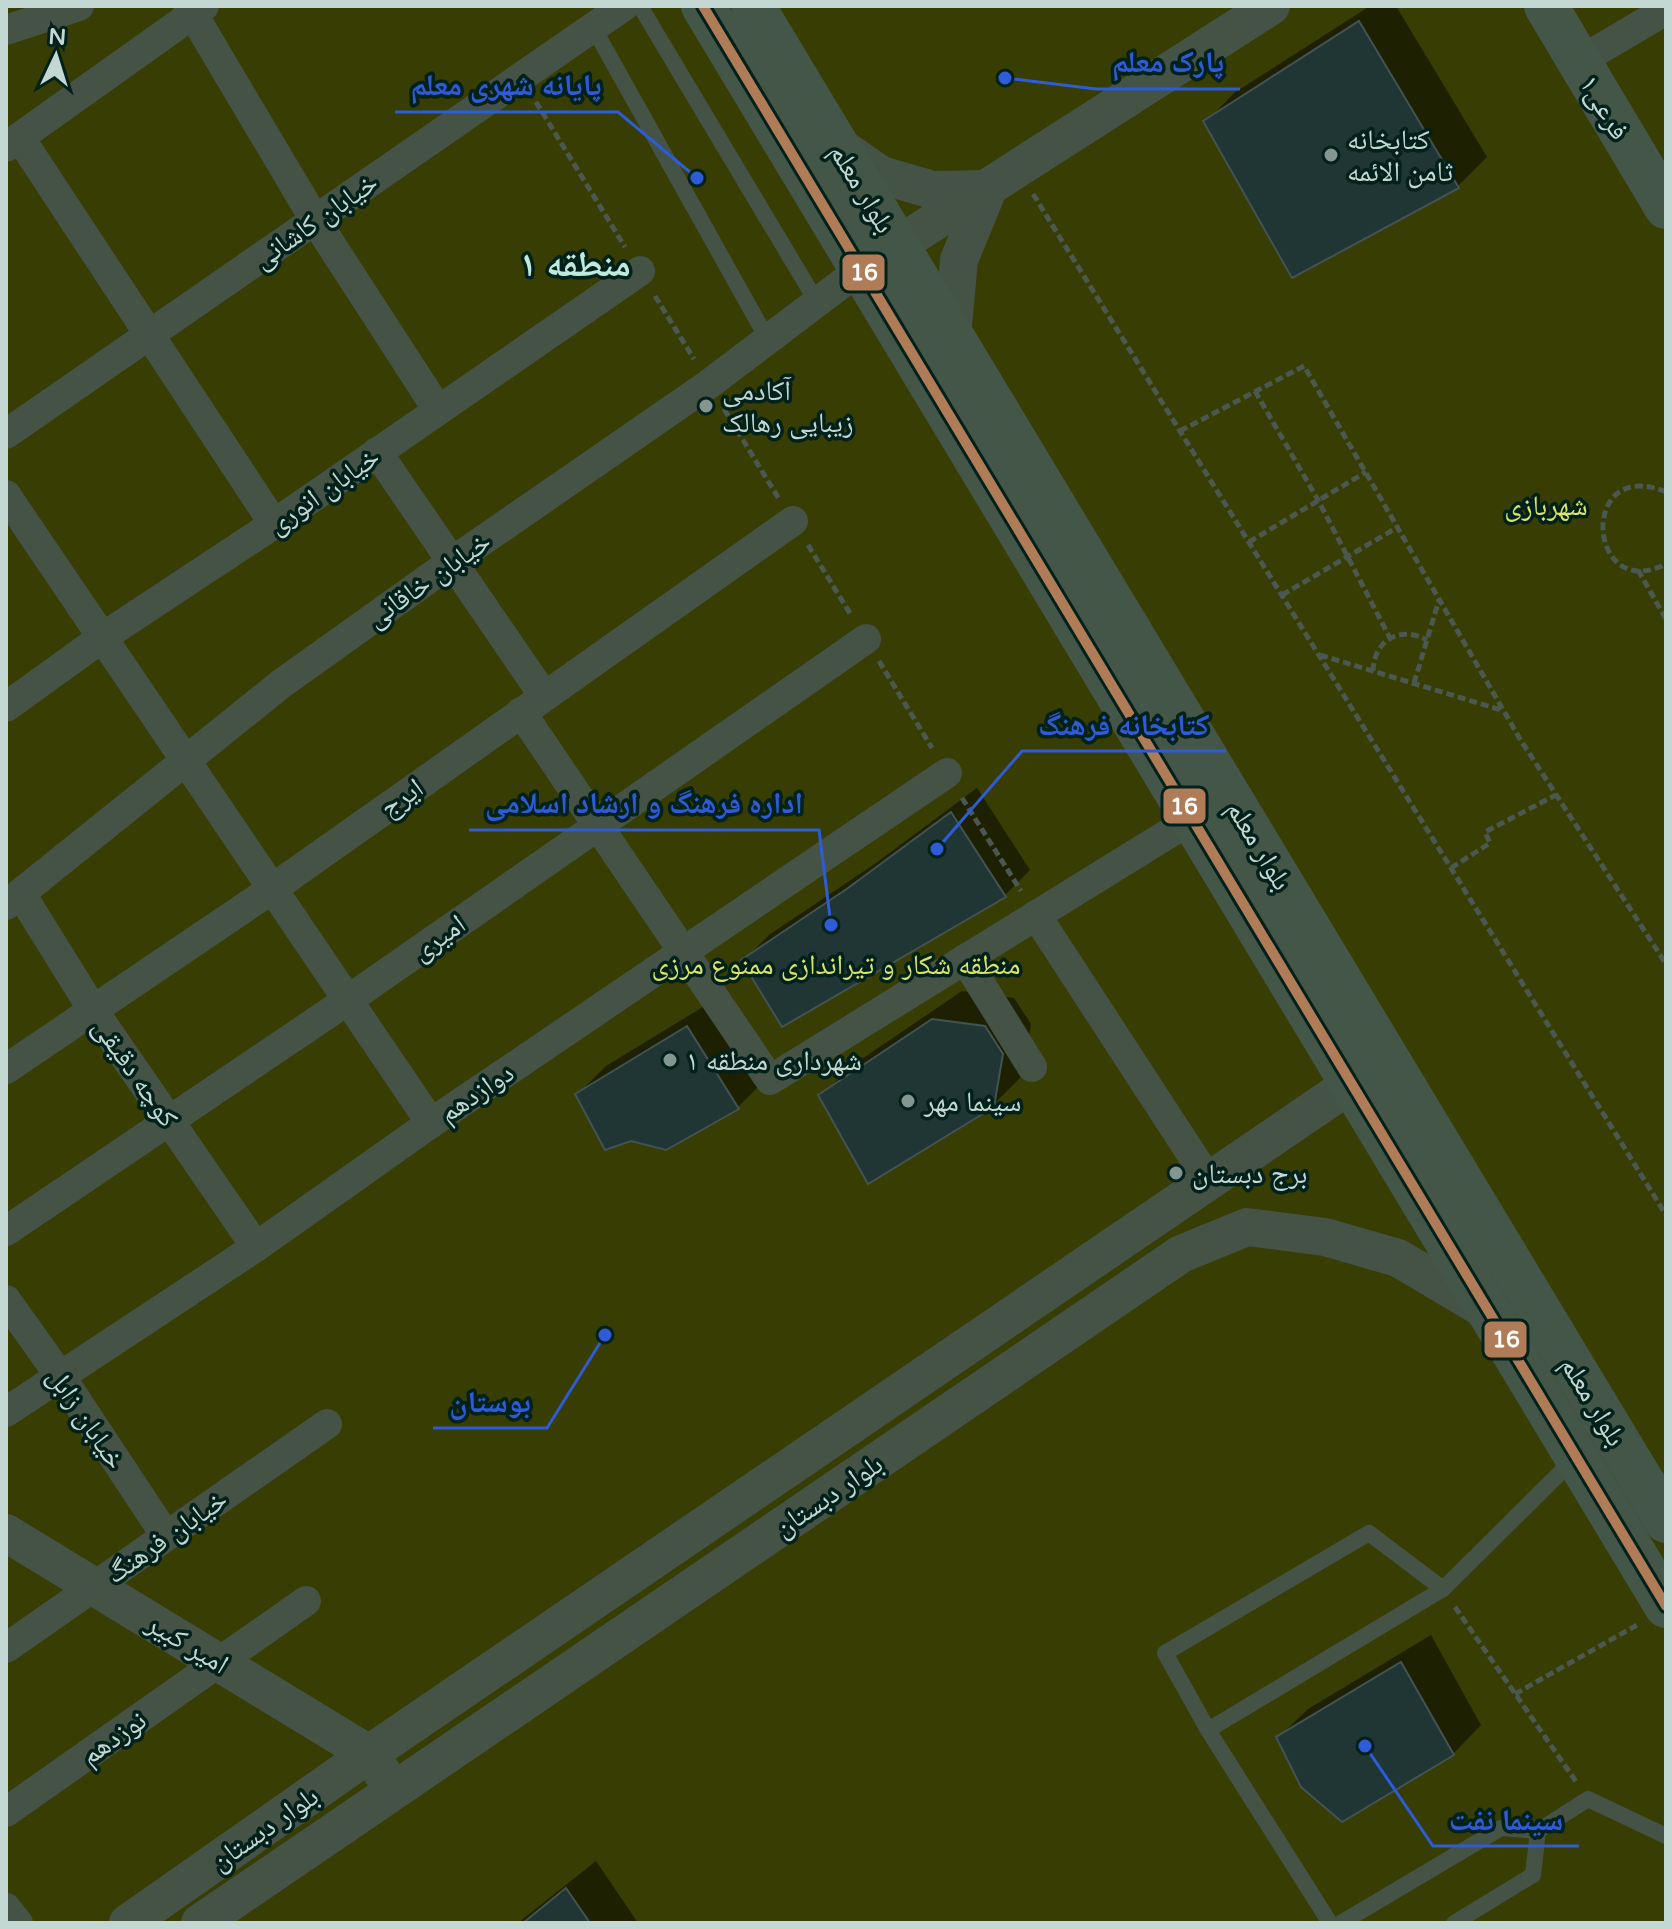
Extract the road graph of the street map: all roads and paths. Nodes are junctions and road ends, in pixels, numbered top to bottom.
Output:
1 (79, 6) edge
2 (624, 6) edge
3 (640, 6) edge
4 (703, 6) edge
5 (753, 6) edge
6 (1271, 6) edge
7 (1546, 6) edge
8 (195, 8) edge
9 (1666, 10) edge
10 (593, 27) junction
11 (6, 30) edge
12 (1578, 62) junction
13 (13, 142) edge
14 (836, 144) junction
15 (1003, 180) junction
16 (1666, 207) edge
17 (315, 220) junction
18 (898, 246) junction
19 (861, 269) junction
20 (640, 271) dead end
21 (818, 304) junction
22 (149, 335) junction
23 (952, 336) junction
24 (768, 340) junction
25 (1255, 391) junction
26 (438, 410) junction
27 (1180, 431) junction
28 (6, 434) edge
29 (377, 452) junction
30 (1366, 472) junction
31 (1666, 492) edge
32 (6, 495) edge
33 (1318, 500) junction
34 (793, 521) dead end
35 (274, 524) junction
36 (1398, 527) junction
37 (1249, 542) junction
38 (1347, 557) junction
39 (453, 561) junction
40 (1666, 564) edge
41 (1638, 570) junction
42 (1282, 595) junction
43 (1439, 599) junction
44 (1666, 619) edge
45 (103, 637) junction
46 (1390, 638) junction
47 (866, 639) dead end
48 (1427, 640) junction
49 (1319, 654) junction
50 (1373, 671) junction
51 (1414, 683) junction
52 (532, 704) junction
53 (6, 707) edge
54 (1503, 710) junction
55 (187, 762) junction
56 (947, 773) dead end
57 (1556, 795) junction
58 (1192, 819) junction
59 (598, 826) junction
60 (1451, 868) junction
61 (272, 889) junction
62 (13, 900) edge
63 (1036, 915) junction
64 (683, 952) junction
65 (965, 959) junction
66 (1666, 964) edge
67 (348, 1000) junction
68 (93, 1010) junction
69 (1389, 1058) junction
70 (1032, 1067) dead end
71 (6, 1069) edge
72 (1351, 1083) junction
73 (170, 1120) junction
74 (431, 1123) junction
75 (1209, 1181) junction
76 (1666, 1215) edge
77 (6, 1231) edge
78 (256, 1247) junction
79 (6, 1300) edge
80 (1489, 1312) junction
81 (60, 1376) junction
82 (6, 1412) edge
83 (327, 1424) dead end
84 (1576, 1457) junction
85 (1666, 1521) edge
86 (6, 1533) edge
87 (166, 1536) junction
88 (95, 1586) junction
89 (1443, 1589) junction
90 (306, 1601) dead end
91 (1652, 1615) edge
92 (6, 1648) edge
93 (219, 1663) junction
94 (1515, 1694) junction
95 (1208, 1730) junction
96 (369, 1754) junction
97 (394, 1790) junction
98 (1588, 1799) junction
99 (6, 1812) edge
100 (1538, 1831) junction
101 (1666, 1836) edge
102 (6, 1908) edge
103 (18, 1923) edge
104 (128, 1923) edge
105 (200, 1923) edge
106 (1330, 1923) edge
107 (1341, 1923) edge
108 (1454, 1923) edge

1 - 11 street
2 - 10 street, خیابان کاشانی
3 - 21 lane
4 - 19 main road, بلوار معلم
5 - 14 main road, بلوار معلم
6 - 15 street
7 - 12 main road, فرعی۱
8 - 13 street
8 - 17 street
9 - 12 street
10 - 17 street, خیابان کاشانی
10 - 24 lane
12 - 16 main road, فرعی۱
13 - 22 street
14 - 15 street
14 - 18 main road, بلوار معلم
15 - 18 street
15 - 23 street
15 - 27 path
17 - 22 street, خیابان کاشانی
17 - 26 street
18 - 19 street
18 - 23 main road, بلوار معلم
19 - 21 street, خیابان خاقانی
19 - 58 main road, بلوار معلم
20 - 26 street, خیابان انوری
21 - 24 street, خیابان خاقانی
22 - 28 street, خیابان کاشانی
22 - 35 street
23 - 69 main road, بلوار معلم
24 - 39 street, خیابان خاقانی
25 - 27 path
25 - 30 path
25 - 33 path
26 - 29 street, خیابان انوری
27 - 37 path
29 - 35 street, خیابان انوری
29 - 39 street
30 - 33 path
30 - 36 path
31 - 41 path
32 - 45 street
33 - 37 path
33 - 38 path
34 - 52 street, ایرج
35 - 45 street, خیابان انوری
36 - 38 path
36 - 43 path
37 - 42 path
38 - 42 path
38 - 46 path
39 - 52 street
39 - 55 street, خیابان خاقانی
40 - 41 path
41 - 44 path
42 - 49 path
43 - 48 path
43 - 54 path
45 - 53 street, خیابان انوری
45 - 55 street
46 - 48 path
46 - 50 path
47 - 59 street, امیری
48 - 51 path
49 - 50 path
49 - 60 path
50 - 51 path
51 - 54 path
52 - 59 street
52 - 61 street, ایرج
54 - 57 path
55 - 61 street
55 - 62 street, خیابان خاقانی
56 - 64 street, دوازدهم
57 - 60 path
57 - 66 path
58 - 63 street
58 - 72 main road, بلوار معلم
59 - 64 street
59 - 67 street, امیری
60 - 76 path
61 - 67 street
61 - 68 street, ایرج
62 - 68 street, کوچه دقیقی
63 - 65 street
63 - 75 street
64 - 65 street
64 - 74 street, دوازدهم
65 - 70 street
67 - 73 street, امیری
67 - 74 street
68 - 71 street, ایرج
68 - 73 street, کوچه دقیقی
69 - 72 street, بلوار دبستان
69 - 85 main road, بلوار معلم
72 - 75 street, بلوار دبستان
72 - 80 main road, بلوار معلم
73 - 77 street, امیری
73 - 78 street, کوچه دقیقی
74 - 78 street, دوازدهم
75 - 96 street, بلوار دبستان
78 - 81 street, دوازدهم
79 - 81 street, خیابان زابل
80 - 84 main road, بلوار معلم
80 - 97 street, بلوار دبستان
81 - 82 street, دوازدهم
81 - 87 street, خیابان زابل
83 - 87 street, خیابان فرهنگ
84 - 89 lane
84 - 91 main road, بلوار معلم
86 - 88 street, امیر کبیر
87 - 88 street, خیابان فرهنگ
88 - 92 street, خیابان فرهنگ
88 - 93 street, امیر کبیر
89 - 94 path
89 - 95 lane
89 - 95 lane
90 - 93 street, نوزدهم
91 - 94 path
93 - 96 street, امیر کبیر
93 - 99 street, نوزدهم
94 - 98 path
95 - 106 lane
96 - 97 street
96 - 104 street, بلوار دبستان
97 - 105 street, بلوار دبستان
98 - 100 lane
98 - 101 lane
100 - 107 lane
100 - 108 lane
102 - 103 street

